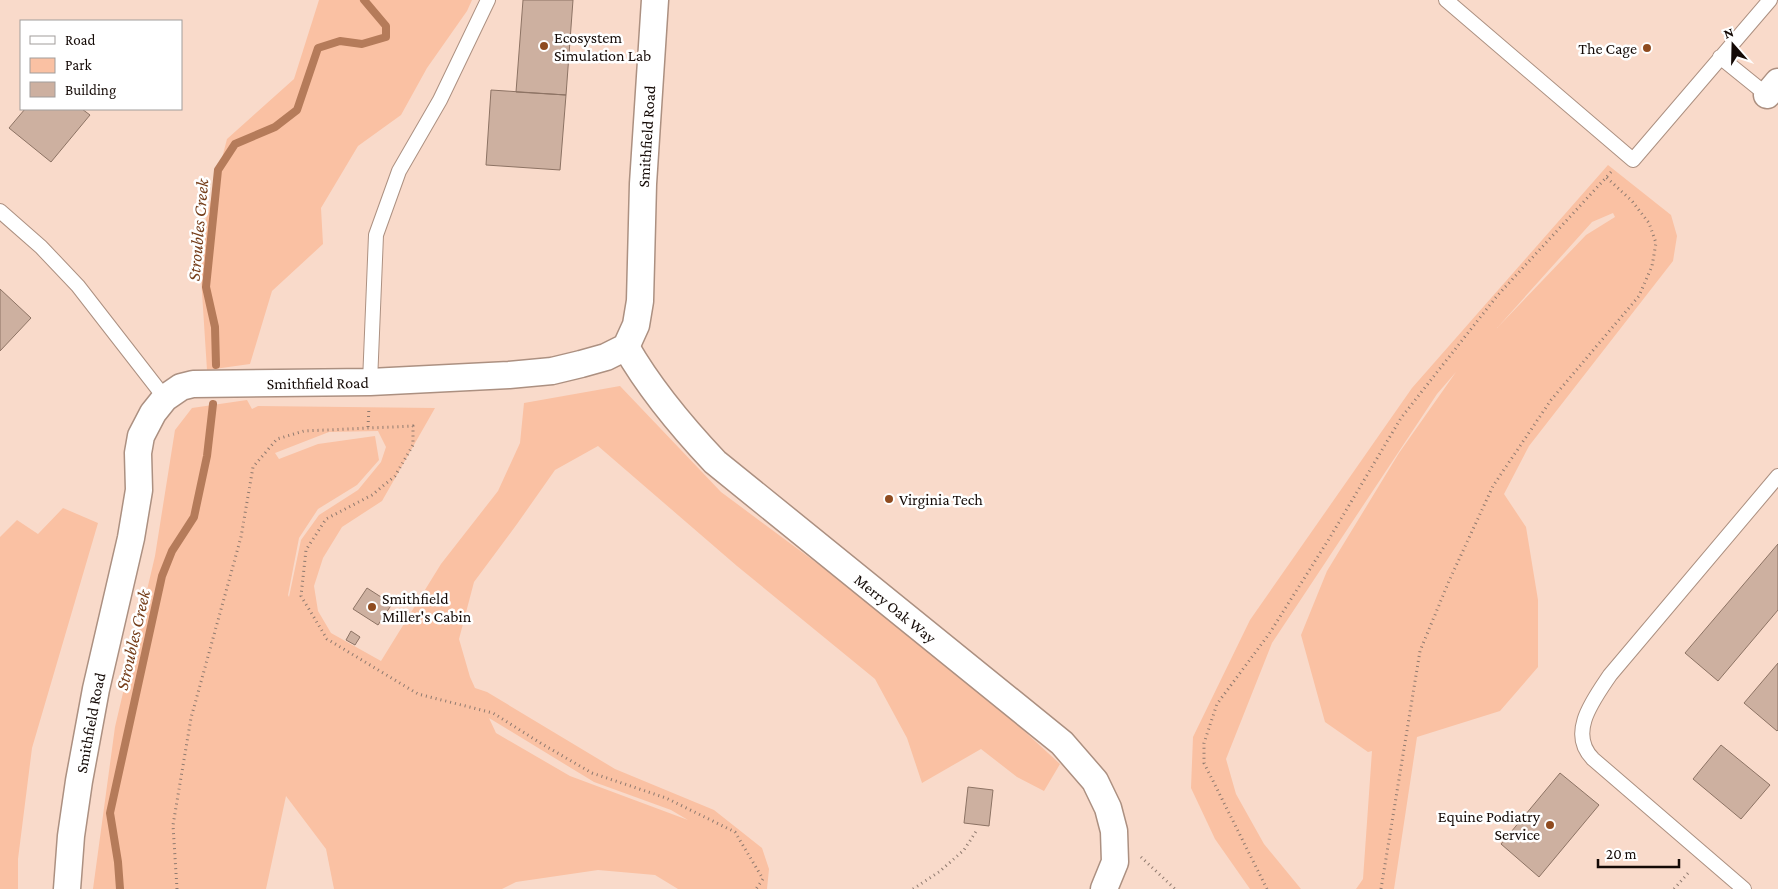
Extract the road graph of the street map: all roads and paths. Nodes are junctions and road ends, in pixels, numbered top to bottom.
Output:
1 (488, 0) edge
2 (655, 0) edge
3 (1446, 0) edge
4 (1770, 0) edge
5 (1720, 58) junction
6 (1774, 91) edge
7 (1618, 164) dead end
8 (1606, 177) junction
9 (0, 211) edge
10 (626, 347) junction
11 (370, 382) junction
12 (165, 398) junction
13 (1778, 476) edge
14 (977, 830) dead end
15 (1114, 831) junction
16 (67, 889) edge
17 (177, 889) edge
18 (756, 889) edge
19 (912, 889) edge
20 (1104, 889) edge
21 (1175, 889) edge
22 (1267, 889) edge
23 (1382, 889) edge
24 (1744, 889) edge

1 - 11 lane
2 - 10 street, Smithfield Road
3 - 5 lane
4 - 5 lane
5 - 6 lane
7 - 8 path
8 - 22 path
8 - 23 path
9 - 12 lane
10 - 11 street, Smithfield Road
10 - 15 street, Merry Oak Way
11 - 12 street, Smithfield Road
12 - 16 street, Smithfield Road
13 - 24 lane
14 - 19 path
15 - 20 street, Merry Oak Way
15 - 21 path
17 - 18 path

